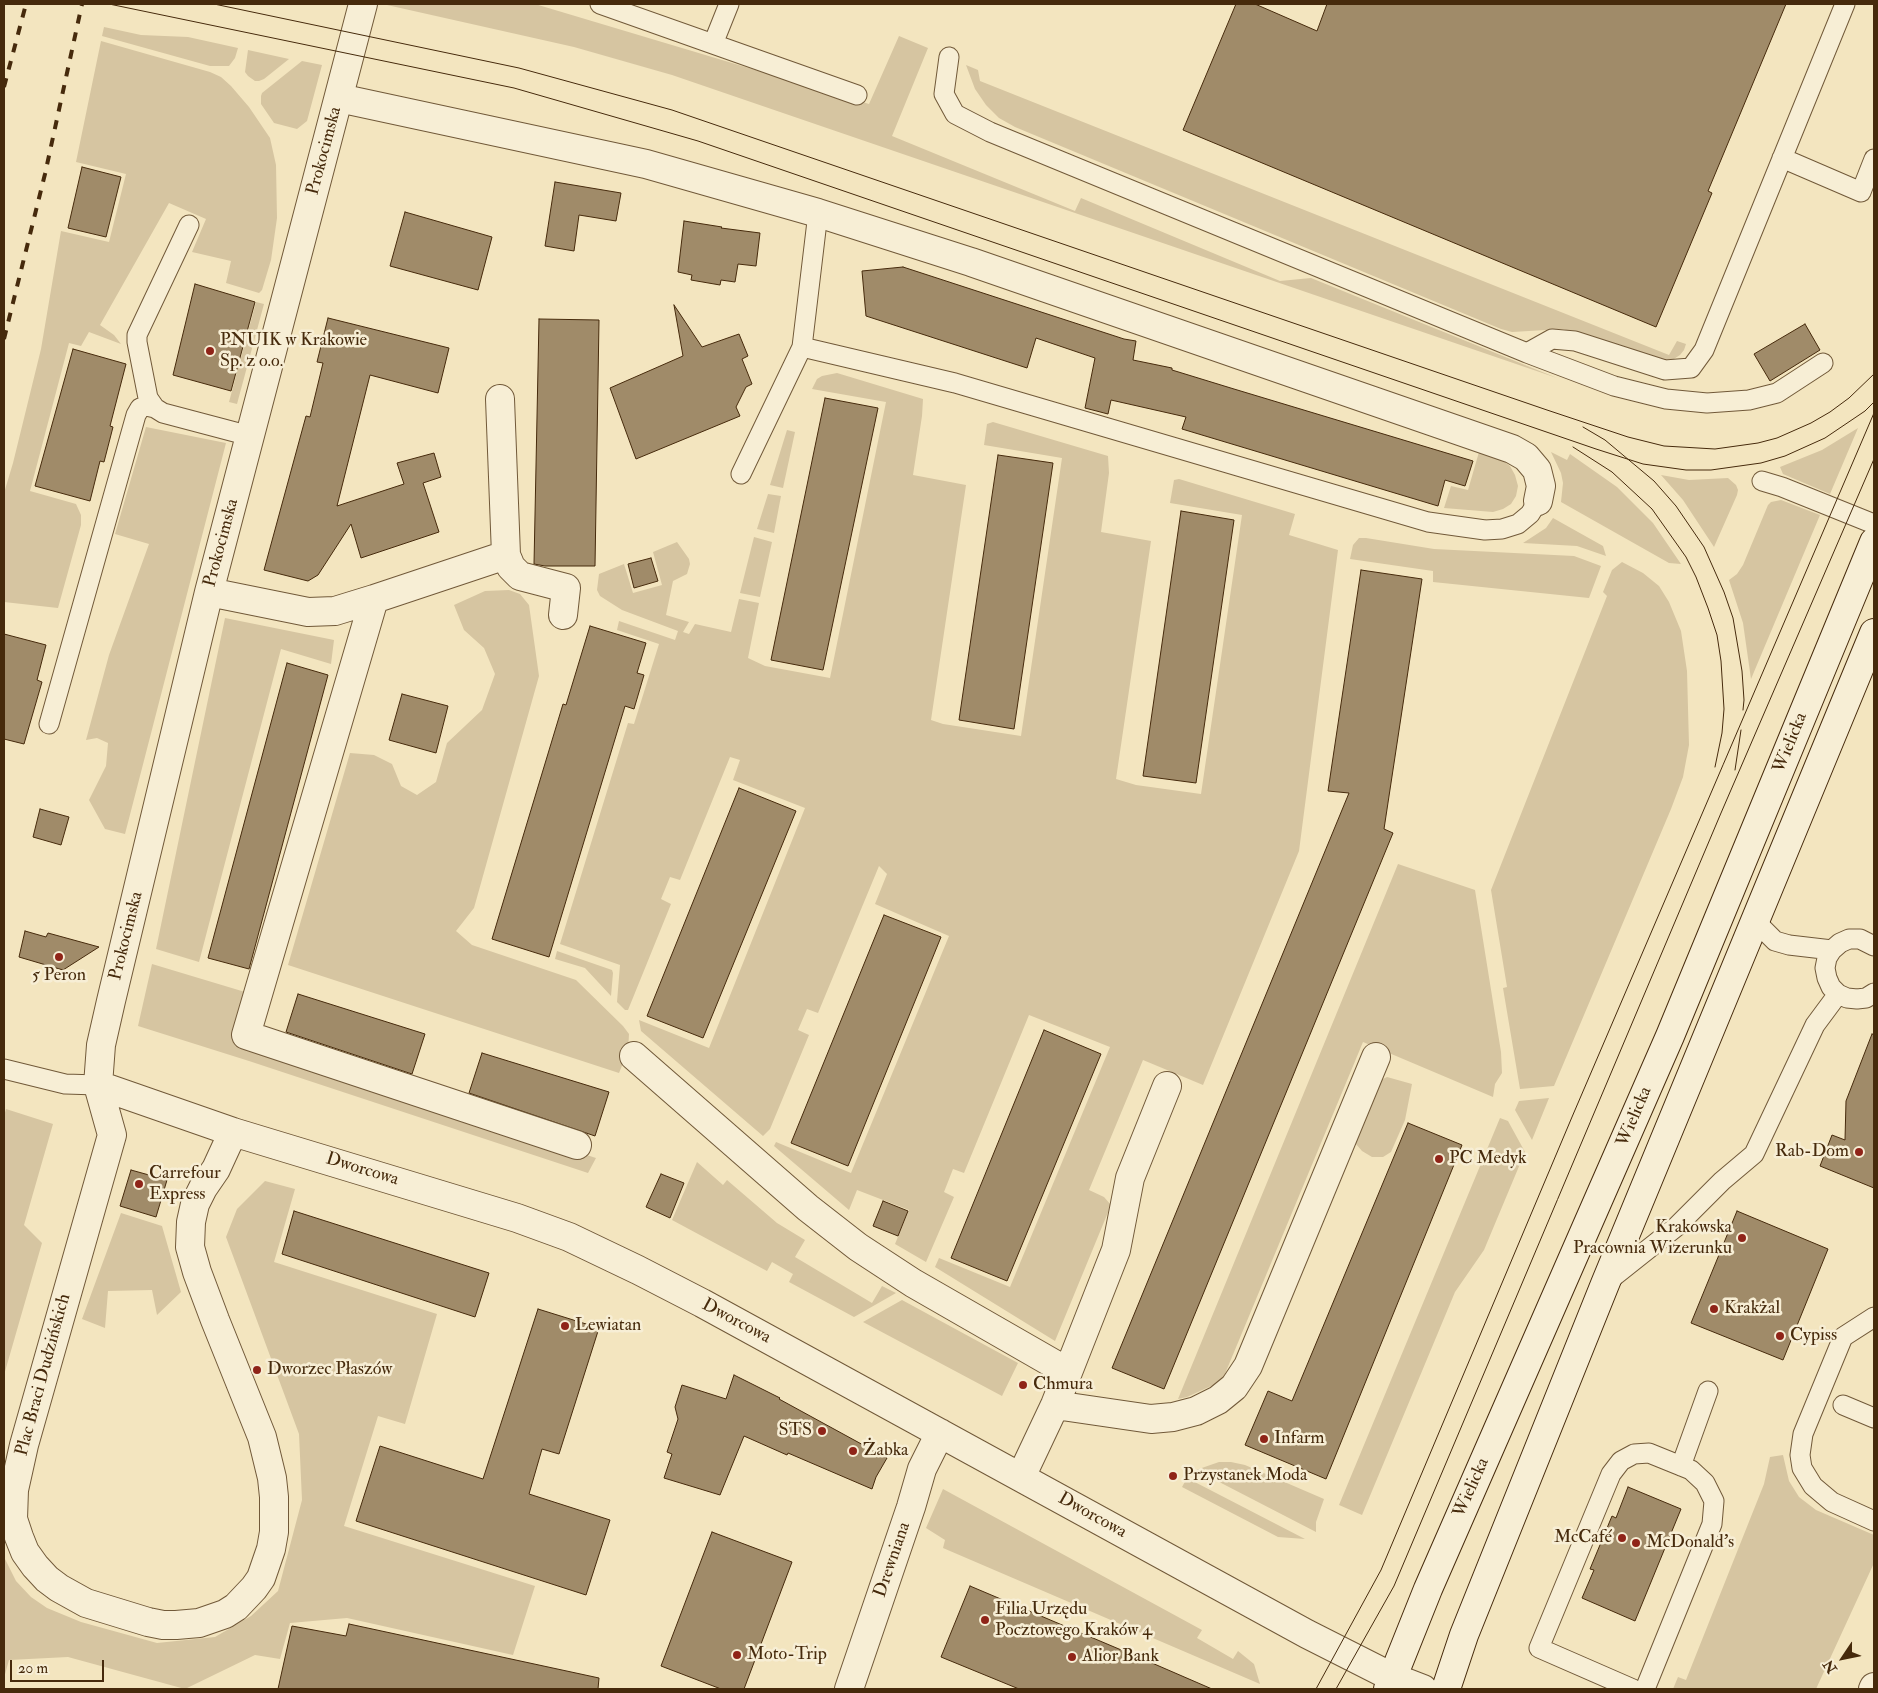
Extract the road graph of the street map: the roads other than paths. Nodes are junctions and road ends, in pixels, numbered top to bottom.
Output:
1 (363, 4) edge
2 (600, 4) edge
3 (729, 4) edge
4 (1845, 4) edge
5 (713, 44) junction
6 (949, 57) dead end
7 (858, 95) dead end
8 (339, 98) junction
9 (1782, 158) junction
10 (1874, 159) edge
11 (818, 213) junction
12 (189, 225) dead end
13 (802, 347) junction
14 (1527, 353) junction
15 (1823, 363) dead end
16 (500, 399) dead end
17 (155, 408) junction
18 (250, 436) junction
19 (741, 474) dead end
20 (1762, 481) dead end
21 (1538, 501) joint
22 (1874, 524) edge
23 (1874, 542) edge
24 (506, 555) junction
25 (209, 592) junction
26 (374, 599) junction
27 (563, 615) dead end
28 (1874, 633) edge
29 (49, 724) dead end
30 (1755, 921) junction
31 (1874, 946) edge
32 (1832, 950) junction
33 (1874, 993) edge
34 (1838, 994) junction
35 (634, 1056) dead end
36 (1376, 1057) dead end
37 (4, 1069) edge
38 (98, 1085) junction
39 (1168, 1086) dead end
40 (233, 1132) junction
41 (577, 1145) dead end
42 (1605, 1284) junction
43 (1874, 1317) edge
44 (1068, 1372) junction
45 (1708, 1392) dead end
46 (1055, 1405) junction
47 (1843, 1405) dead end
48 (1874, 1418) edge
49 (940, 1433) junction
50 (1681, 1466) junction
51 (1021, 1477) junction
52 (1874, 1520) edge
53 (1390, 1683) edge
54 (849, 1689) edge
55 (1423, 1689) edge
56 (1446, 1689) edge
57 (1633, 1689) edge
58 (1645, 1689) edge

1 - 8 street, Prokocimska
2 - 5 lane
3 - 5 lane
4 - 9 lane
5 - 7 lane
6 - 14 lane
8 - 11 street
8 - 18 street, Prokocimska
9 - 10 lane
9 - 14 lane
11 - 13 lane
11 - 21 street
12 - 17 lane
13 - 19 lane
13 - 21 lane
14 - 15 lane
16 - 24 street
17 - 18 lane
17 - 29 lane
18 - 25 street, Prokocimska
20 - 22 lane
23 - 53 street, Wielicka
24 - 26 street
24 - 27 street
25 - 26 street
25 - 38 street, Prokocimska
26 - 41 street
28 - 30 street, Wielicka
30 - 32 lane
30 - 42 street, Wielicka
31 - 32 lane
32 - 34 lane
33 - 34 lane
34 - 42 lane
35 - 44 street
36 - 46 street
37 - 38 lane, Dworcowa
38 - 40 street, Dworcowa
38 - 40 street, Plac Braci Dudzińskich
39 - 44 street
40 - 49 street, Dworcowa
42 - 56 street, Wielicka
43 - 52 lane
44 - 46 street
45 - 50 lane
46 - 51 street
47 - 48 lane
49 - 51 street, Dworcowa
49 - 54 street, Drewniana
50 - 57 lane
50 - 58 lane
51 - 53 street, Dworcowa
53 - 55 street, Dworcowa

